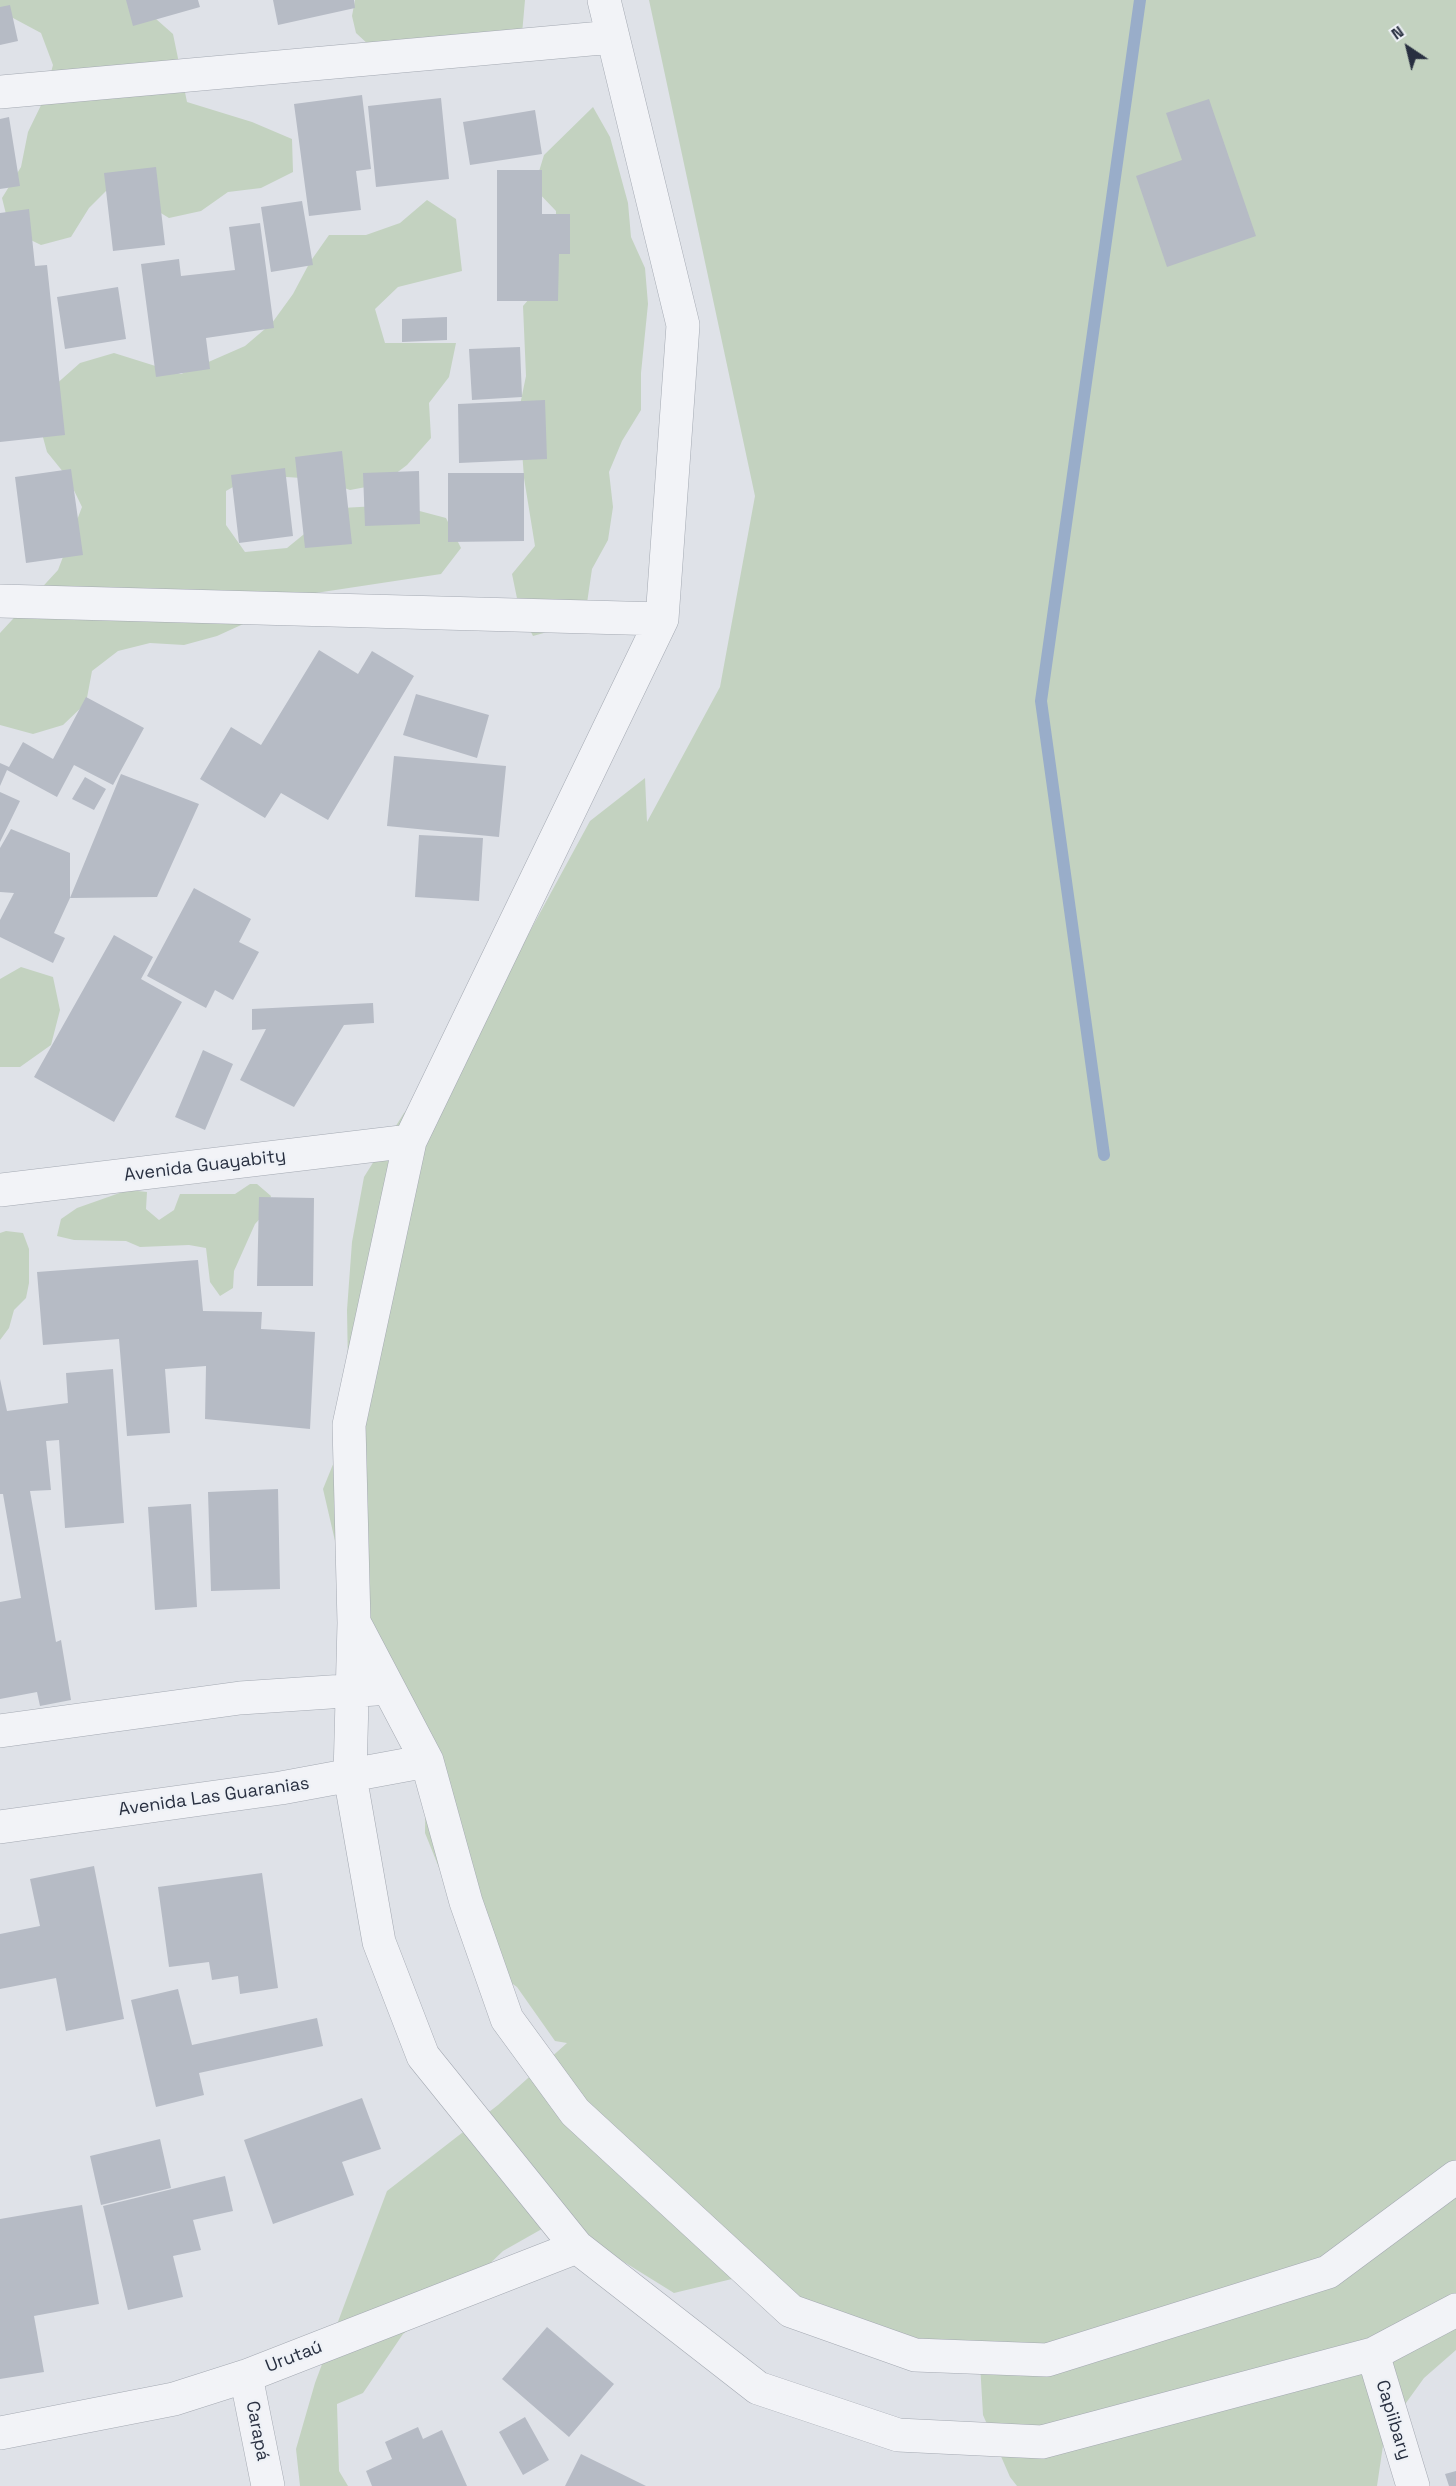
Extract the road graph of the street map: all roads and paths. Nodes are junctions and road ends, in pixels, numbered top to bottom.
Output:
1 (604, 0) edge
2 (613, 37) junction
3 (0, 92) edge
4 (0, 601) edge
5 (662, 620) junction
6 (410, 1142) junction
7 (0, 1190) edge
8 (354, 1623) junction
9 (386, 1688) junction
10 (352, 1691) junction
11 (0, 1731) edge
12 (426, 1761) junction
13 (350, 1776) junction
14 (0, 1827) edge
15 (1456, 2177) edge
16 (577, 2247) junction
17 (1456, 2310) edge
18 (1373, 2354) junction
19 (246, 2376) junction
20 (0, 2433) edge
21 (268, 2486) edge
22 (1413, 2486) edge

1 - 2 street
2 - 3 street
2 - 5 street
4 - 5 street
5 - 6 street
6 - 7 street, Avenida Guayabity
6 - 8 street
8 - 9 street
8 - 10 street
9 - 10 street
9 - 12 street
10 - 11 street
10 - 13 street
12 - 13 street, Avenida Las Guaranias
12 - 15 street
13 - 14 street, Avenida Las Guaranias
13 - 16 street
16 - 18 street
16 - 19 street, Urutaú
17 - 18 street
18 - 22 street, Capiibary
19 - 20 street, Urutaú
19 - 21 street, Carapá

